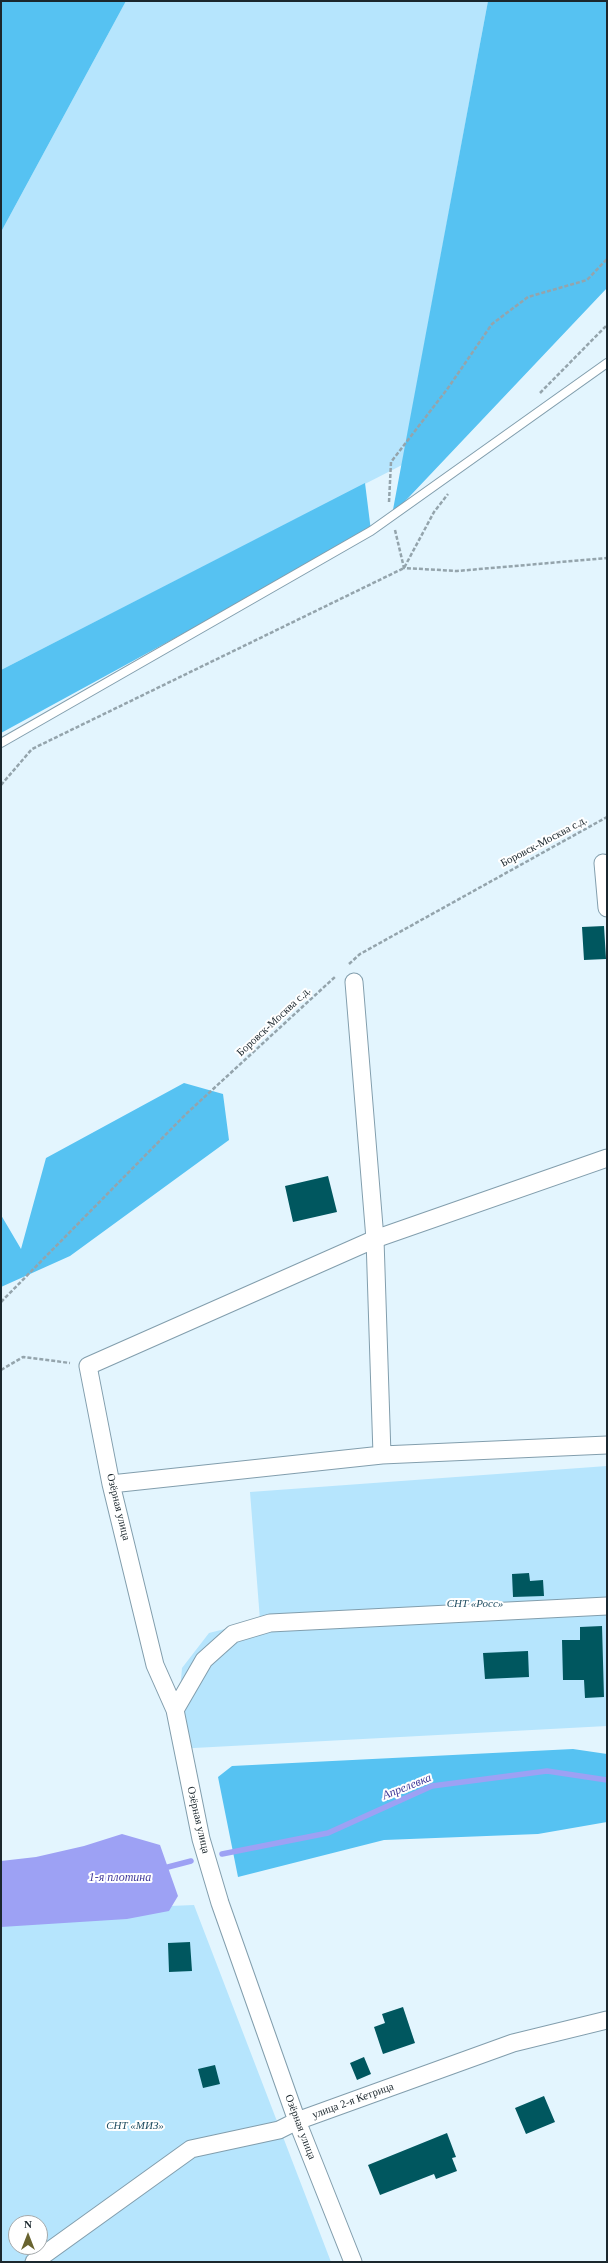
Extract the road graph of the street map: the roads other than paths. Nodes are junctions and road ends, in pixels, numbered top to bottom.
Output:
1 (607, 363) edge
2 (1, 743) edge
3 (603, 863) dead end
4 (607, 908) edge
5 (348, 976) road end
6 (607, 1158) edge
7 (376, 1240) junction
8 (607, 1445) edge
9 (382, 1455) junction
10 (111, 1484) junction
11 (607, 1606) edge
12 (175, 1710) junction
13 (607, 2020) edge
14 (297, 2121) junction
15 (34, 2262) edge
16 (353, 2262) edge

1 - 2 lane
3 - 4 street
5 - 7 street
6 - 7 street
7 - 9 street
7 - 10 street, Озёрная улица
8 - 9 street
9 - 10 street
10 - 12 street, Озёрная улица
11 - 12 street
12 - 14 street, Озёрная улица
13 - 14 street, улица 2-я Кетрица
14 - 15 street, улица 2-я Кетрица
14 - 16 street, Озёрная улица

